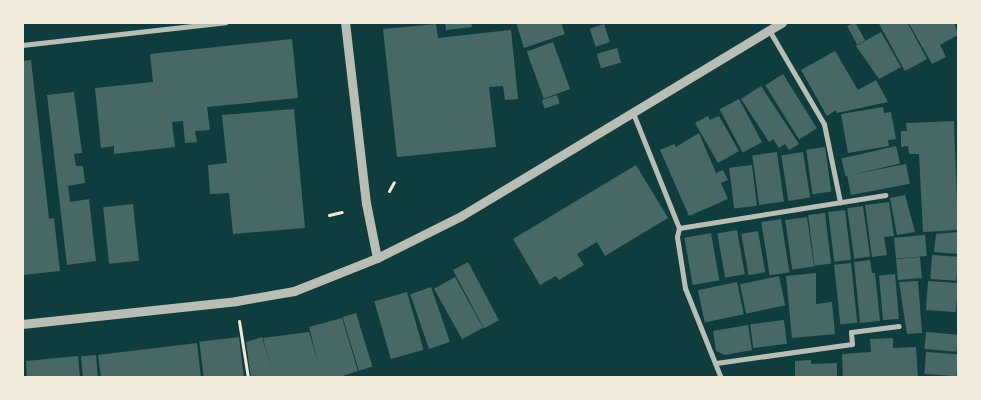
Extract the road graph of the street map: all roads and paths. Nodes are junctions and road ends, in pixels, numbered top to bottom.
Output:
1 (226, 22) edge
2 (345, 22) edge
3 (782, 22) edge
4 (769, 30) junction
5 (22, 45) edge
6 (633, 113) junction
7 (394, 182) dead end
8 (389, 191) dead end
9 (885, 195) dead end
10 (840, 202) junction
11 (342, 212) dead end
12 (329, 215) dead end
13 (679, 228) junction
14 (377, 258) junction
15 (236, 301) junction
16 (22, 324) edge
17 (899, 326) dead end
18 (716, 363) junction
19 (248, 378) edge
20 (721, 378) edge

1 - 5 street
2 - 14 street
3 - 4 street
4 - 6 street
4 - 10 street
6 - 13 street
6 - 14 street
7 - 8 path
9 - 10 street
10 - 13 street
11 - 12 path
13 - 18 street
14 - 15 street
15 - 16 street
15 - 19 path
17 - 18 street
18 - 20 street

